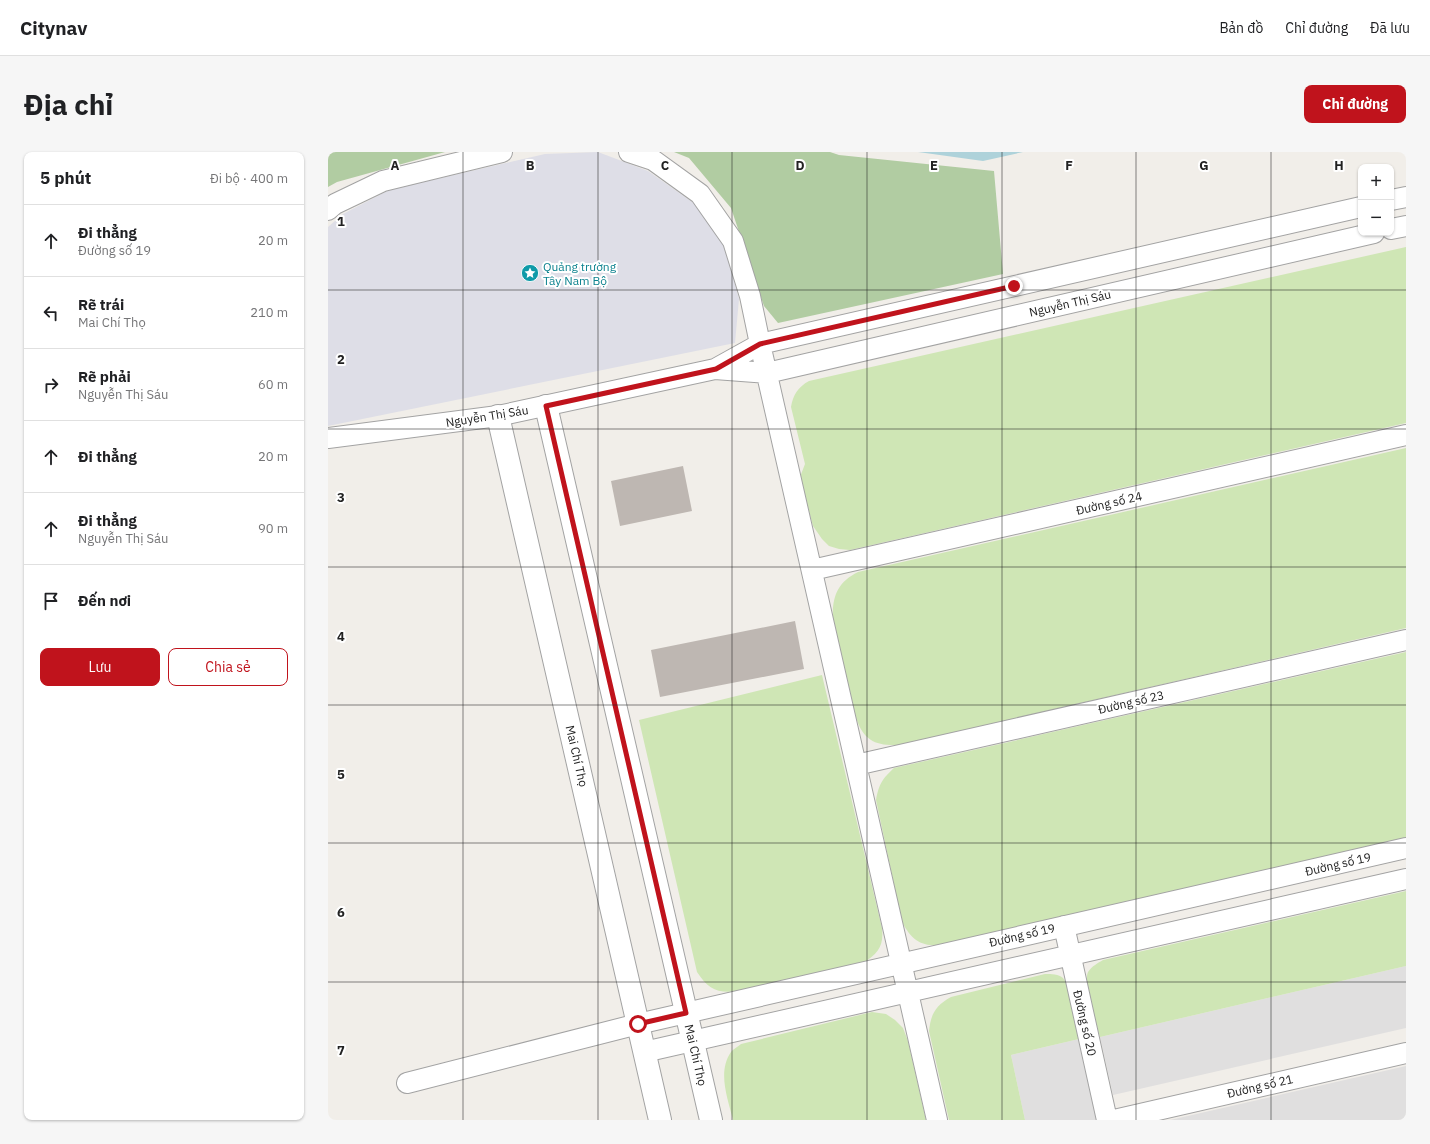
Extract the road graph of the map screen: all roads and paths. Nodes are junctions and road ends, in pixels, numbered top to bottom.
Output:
1 (502, 152) edge
2 (629, 152) edge
3 (1406, 197) edge
4 (1394, 199) edge
5 (1358, 208) edge
6 (328, 210) edge
7 (1406, 226) edge
8 (1394, 228) edge
9 (1246, 233) junction
10 (1361, 236) edge
11 (1252, 261) junction
12 (1014, 286) junction
13 (1020, 315) junction
14 (760, 344) junction
15 (716, 369) junction
16 (767, 373) junction
17 (546, 406) junction
18 (498, 416) junction
19 (1406, 435) edge
20 (328, 438) edge
21 (812, 570) junction
22 (1406, 640) edge
23 (856, 765) junction
24 (1406, 848) edge
25 (1406, 879) edge
26 (1064, 926) junction
27 (1070, 956) junction
28 (902, 963) junction
29 (908, 991) junction
30 (686, 1013) junction
31 (638, 1024) junction
32 (693, 1041) junction
33 (644, 1052) junction
34 (1406, 1052) edge
35 (407, 1083) dead end
36 (660, 1120) edge
37 (711, 1120) edge
38 (937, 1120) edge
39 (1107, 1120) edge
40 (1114, 1120) edge

1 - 6 street
2 - 14 street
3 - 4 street
5 - 9 street
7 - 8 street
9 - 11 street
9 - 12 street
10 - 11 street, Nguyễn Thị Sáu
11 - 13 street, Nguyễn Thị Sáu
12 - 13 street
12 - 14 street
13 - 16 street, Nguyễn Thị Sáu
14 - 15 street
14 - 16 street
15 - 16 street, Nguyễn Thị Sáu
15 - 17 street, Nguyễn Thị Sáu
16 - 21 street
17 - 18 street, Nguyễn Thị Sáu
17 - 30 street, Mai Chí Thọ
18 - 20 street, Nguyễn Thị Sáu
18 - 31 street, Mai Chí Thọ
19 - 21 street, Đường số 24
21 - 23 street
22 - 23 street, Đường số 23
23 - 28 street
24 - 26 street, Đường số 19
25 - 27 street
26 - 27 street, Đường số 20
26 - 28 street, Đường số 19
27 - 29 street
27 - 39 street, Đường số 20
28 - 29 street
28 - 30 street, Đường số 19
29 - 32 street
29 - 38 street
30 - 31 street, Đường số 19
30 - 32 street, Mai Chí Thọ
31 - 33 street, Mai Chí Thọ
31 - 35 street, Đường số 19
32 - 33 street
32 - 37 street, Mai Chí Thọ
33 - 36 street, Mai Chí Thọ
34 - 40 street, Đường số 21

